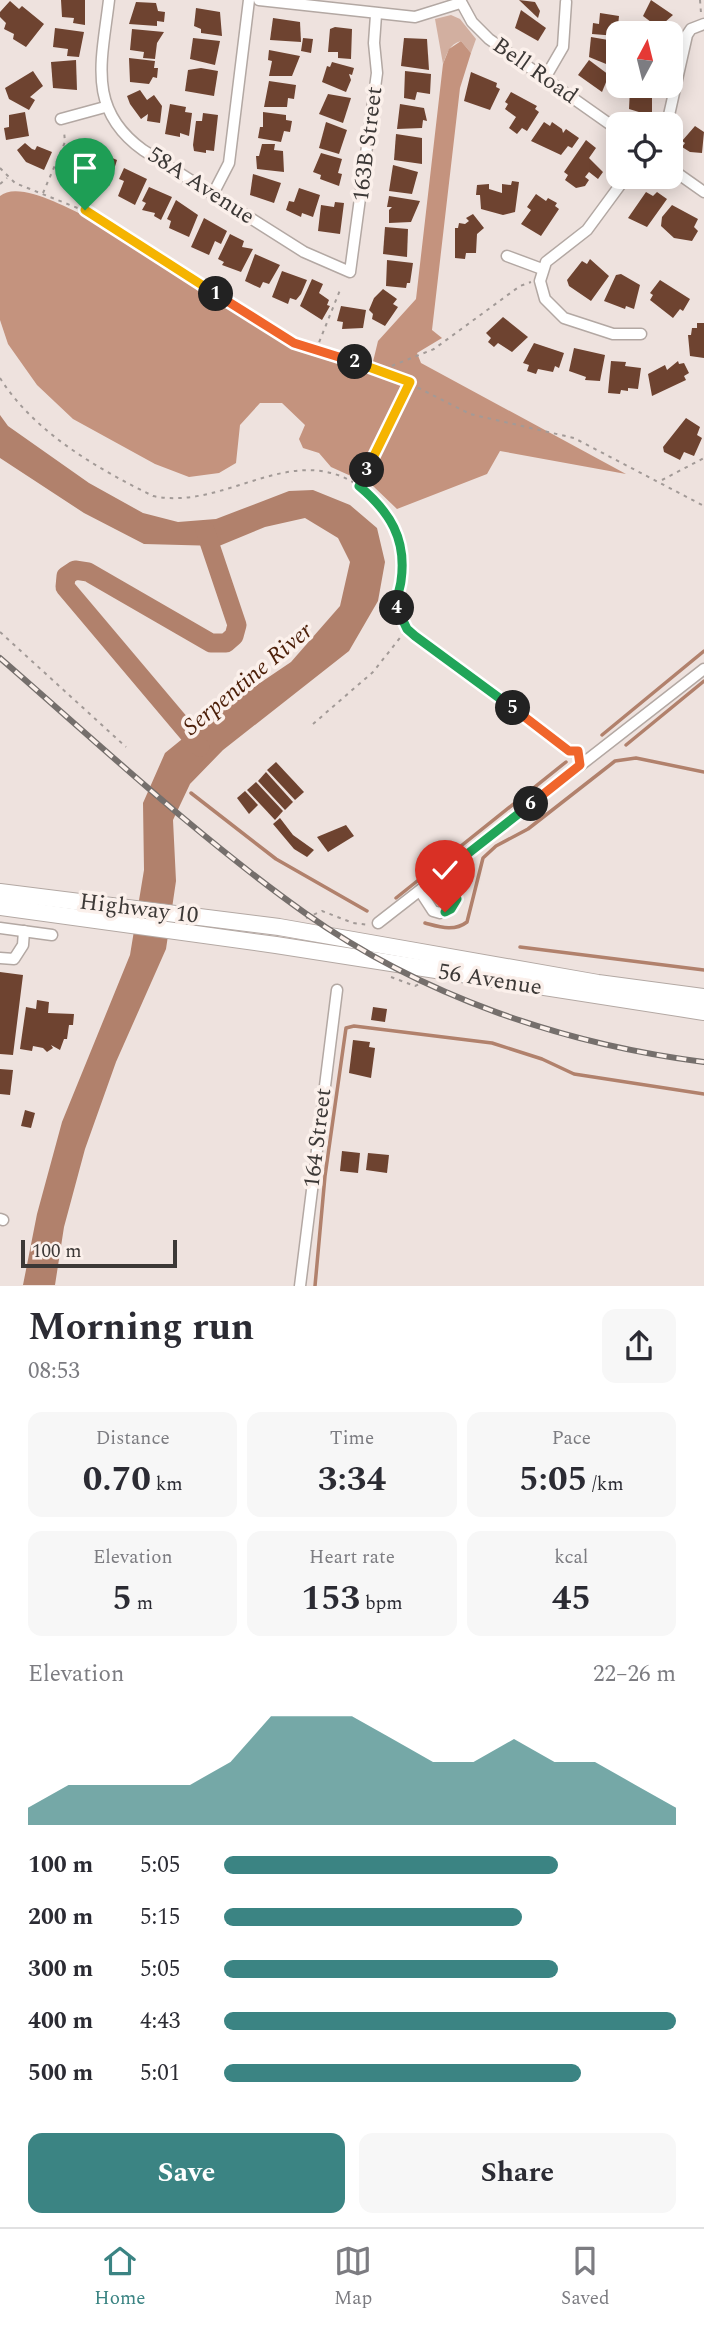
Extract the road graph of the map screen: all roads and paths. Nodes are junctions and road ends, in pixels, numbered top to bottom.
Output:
1 (110, 0) edge
2 (249, 0) edge
3 (260, 0) edge
4 (700, 0) edge
5 (460, 2) edge
6 (566, 2) dead end
7 (376, 15) junction
8 (703, 21) edge
9 (545, 78) junction
10 (105, 107) junction
11 (670, 112) edge
12 (61, 120) dead end
13 (606, 121) edge
14 (65, 136) dead end
15 (0, 169) edge
16 (683, 177) edge
17 (7, 178) junction
18 (0, 184) edge
19 (617, 189) edge
20 (704, 192) edge
21 (43, 193) junction
22 (213, 194) junction
23 (507, 256) dead end
24 (542, 269) junction
25 (350, 272) joint
26 (534, 281) dead end
27 (340, 290) dead end
28 (641, 334) dead end
29 (316, 350) junction
30 (383, 370) junction
31 (0, 379) edge
32 (410, 382) junction
33 (704, 458) edge
34 (660, 481) junction
35 (359, 486) junction
36 (704, 506) edge
37 (407, 629) junction
38 (0, 632) edge
39 (704, 669) edge
40 (313, 724) dead end
41 (126, 747) dead end
42 (580, 765) junction
43 (447, 870) junction
44 (420, 891) junction
45 (0, 892) edge
46 (45, 905) junction
47 (0, 907) edge
48 (377, 925) joint
49 (0, 928) edge
50 (282, 928) junction
51 (24, 931) junction
52 (52, 935) dead end
53 (276, 945) joint
54 (0, 958) edge
55 (337, 990) dead end
56 (704, 998) edge
57 (704, 1012) edge
58 (300, 1286) edge

1 - 10 street
2 - 22 street
3 - 7 street
4 - 8 path
5 - 7 street
5 - 9 street, Bell Road
6 - 9 street
7 - 25 street, 163B Street
8 - 11 street
9 - 13 street, Bell Road
10 - 12 street
10 - 22 street, 58A Avenue
14 - 21 path
15 - 17 path
16 - 20 street
17 - 18 path
17 - 21 path
19 - 24 street
21 - 29 path
22 - 25 street, 58A Avenue
23 - 24 street
24 - 28 street
26 - 30 path
27 - 29 path
29 - 30 path
30 - 32 path
31 - 35 path
32 - 34 path
32 - 35 path
33 - 34 path
34 - 36 path
35 - 37 path
37 - 40 path
37 - 42 path
38 - 41 path
39 - 42 street
42 - 43 street
43 - 44 street
43 - 44 street
44 - 48 street
45 - 46 highway, Highway 10
46 - 47 highway, Highway 10
46 - 50 highway, Highway 10
46 - 53 highway, Highway 10
48 - 50 path
49 - 51 street
50 - 56 highway, 56 Avenue
51 - 52 street
51 - 54 street
53 - 57 highway, 56 Avenue
55 - 58 street, 164 Street

